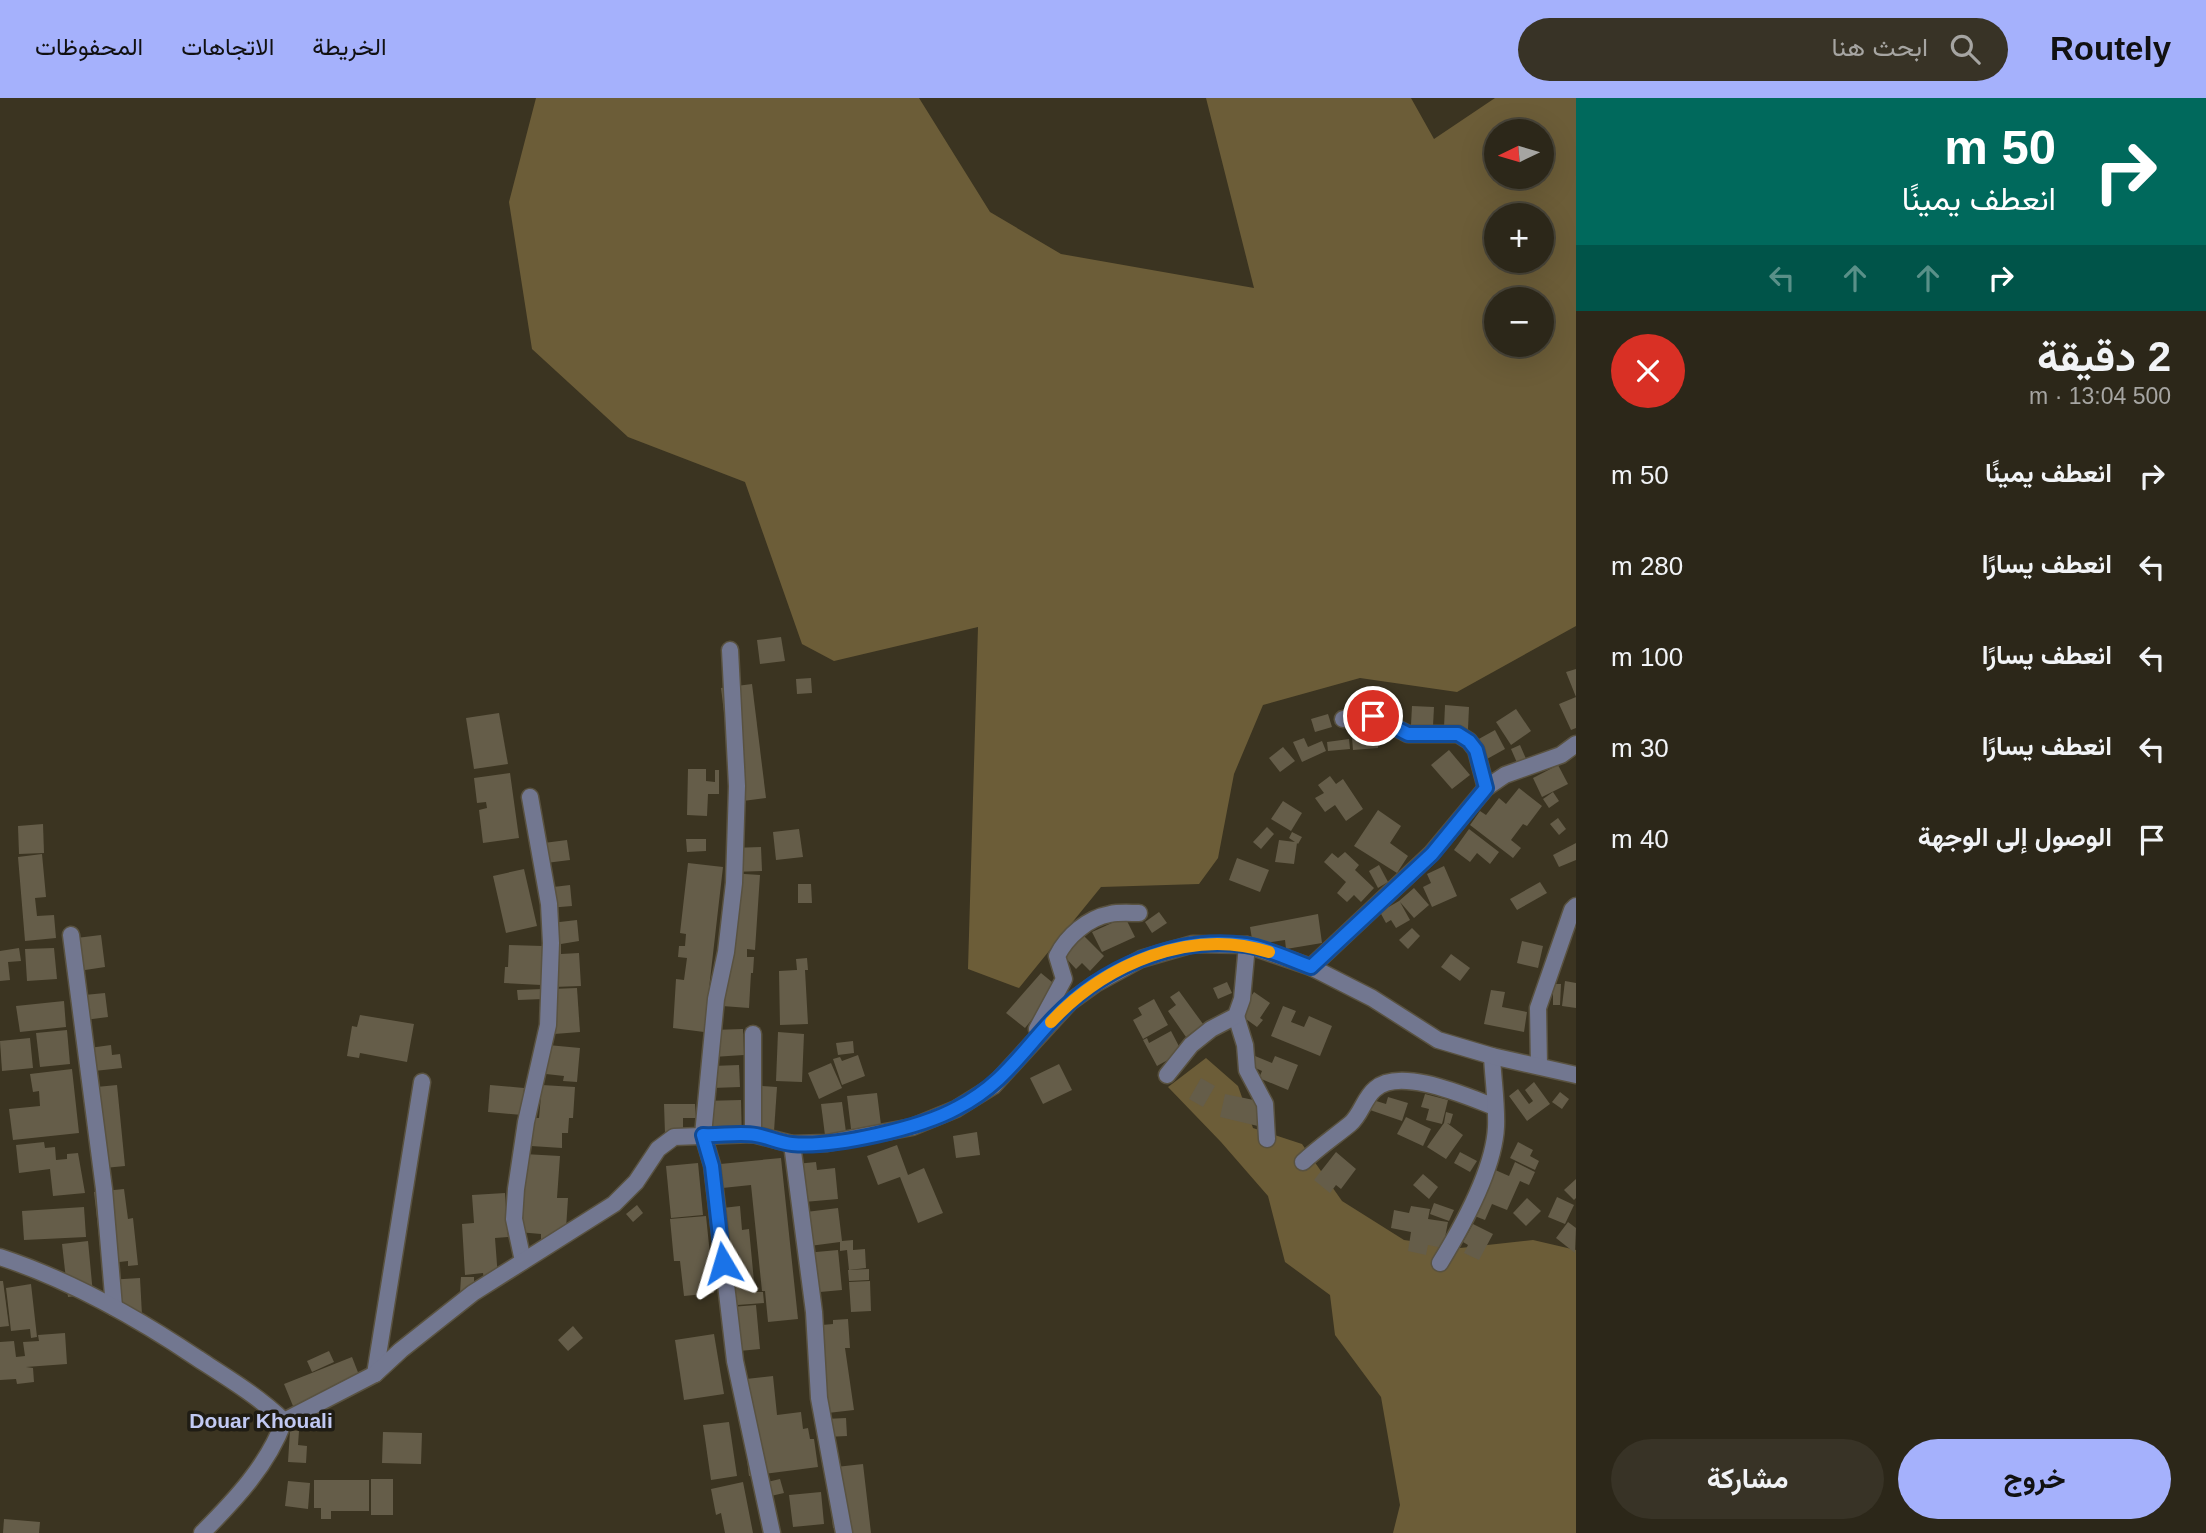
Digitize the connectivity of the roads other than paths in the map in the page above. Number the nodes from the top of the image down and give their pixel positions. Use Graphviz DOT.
graph roads {
  1 [pos="730,650"];
  2 [pos="1343,719"];
  3 [pos="1576,744"];
  4 [pos="1486,788"];
  5 [pos="530,797"];
  6 [pos="1576,906"];
  7 [pos="1139,913"];
  8 [pos="71,935"];
  9 [pos="1247,945"];
  10 [pos="1311,967"];
  11 [pos="1236,1016"];
  12 [pos="753,1034"];
  13 [pos="1039,1035"];
  14 [pos="1492,1056"];
  15 [pos="1539,1066"];
  16 [pos="1167,1075"];
  17 [pos="1576,1075"];
  18 [pos="422,1082"];
  19 [pos="1494,1108"];
  20 [pos="703,1135"];
  21 [pos="753,1135"];
  22 [pos="1267,1139"];
  23 [pos="792,1144"];
  24 [pos="1303,1162"];
  25 [pos="0,1257"];
  26 [pos="523,1261"];
  27 [pos="1440,1263"];
  28 [pos="114,1307"];
  29 [pos="375,1374"];
  30 [pos="284,1421"];
  31 [pos="202,1533"];
  32 [pos="772,1533"];
  33 [pos="844,1533"];
  1 -- 20 [label="street"];
  2 -- 4 [label="street"];
  3 -- 4 [label="street"];
  4 -- 10 [label="street"];
  5 -- 26 [label="street"];
  6 -- 15 [label="street"];
  7 -- 13 [label="street"];
  8 -- 28 [label="street"];
  9 -- 10 [label="street"];
  9 -- 11 [label="street"];
  9 -- 13 [label="street"];
  10 -- 14 [label="street"];
  11 -- 16 [label="street"];
  11 -- 22 [label="street"];
  12 -- 21 [label="street"];
  13 -- 23 [label="street"];
  14 -- 15 [label="street"];
  14 -- 19 [label="street"];
  15 -- 17 [label="street"];
  18 -- 29 [label="street"];
  19 -- 24 [label="street"];
  19 -- 27 [label="street"];
  20 -- 21 [label="street"];
  20 -- 26 [label="street"];
  20 -- 32 [label="street"];
  21 -- 23 [label="street"];
  23 -- 33 [label="street"];
  25 -- 28 [label="street"];
  26 -- 29 [label="street"];
  28 -- 30 [label="street"];
  29 -- 30 [label="street"];
  30 -- 31 [label="street"];
}
